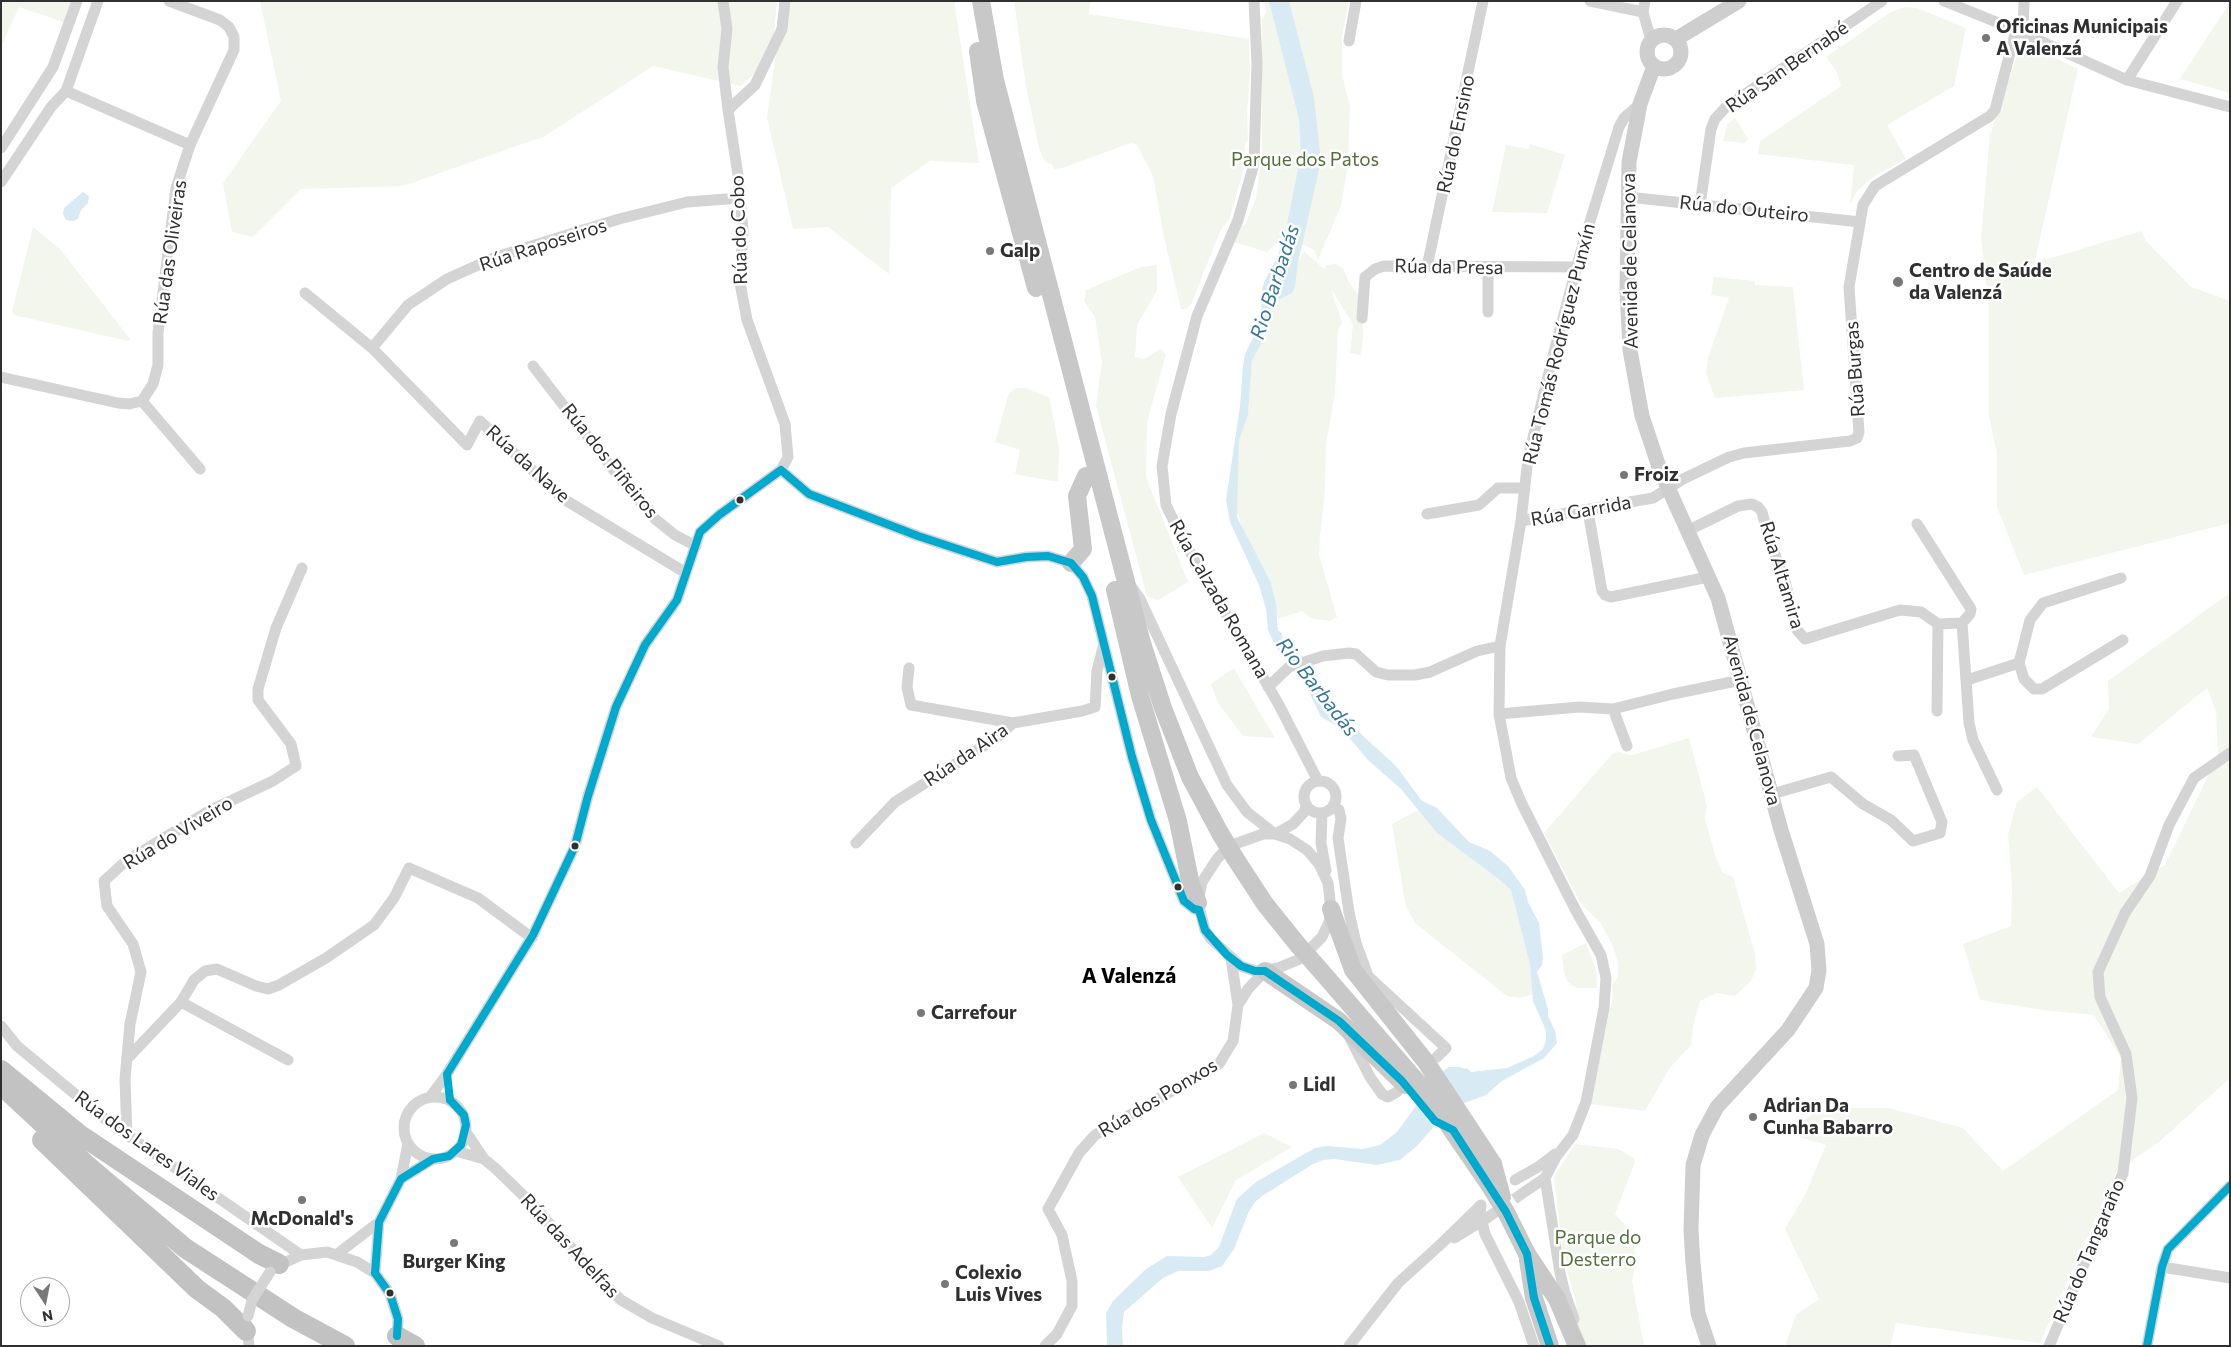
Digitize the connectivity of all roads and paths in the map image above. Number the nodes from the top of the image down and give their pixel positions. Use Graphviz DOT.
graph roads {
  1 [pos="77,1"];
  2 [pos="98,1"];
  3 [pos="169,1"];
  4 [pos="723,1"];
  5 [pos="785,1"];
  6 [pos="1254,1"];
  7 [pos="1356,1"];
  8 [pos="1483,1"];
  9 [pos="1590,1"];
  10 [pos="1739,1"];
  11 [pos="1882,1"];
  12 [pos="1944,1"];
  13 [pos="2024,1"];
  14 [pos="2177,1"];
  15 [pos="982,4"];
  16 [pos="1644,7"];
  17 [pos="2019,32"];
  18 [pos="1676,39"];
  19 [pos="1651,40"];
  20 [pos="1349,41"];
  21 [pos="1654,66"];
  22 [pos="2127,80"];
  23 [pos="66,91"];
  24 [pos="1640,104"];
  25 [pos="2230,107"];
  26 [pos="728,110"];
  27 [pos="190,145"];
  28 [pos="1,148"];
  29 [pos="1,182"];
  30 [pos="1628,197"];
  31 [pos="740,198"];
  32 [pos="1700,205"];
  33 [pos="1860,222"];
  34 [pos="1577,267"];
  35 [pos="1427,268"];
  36 [pos="1488,268"];
  37 [pos="306,293"];
  38 [pos="1488,312"];
  39 [pos="1362,318"];
  40 [pos="372,348"];
  41 [pos="533,366"];
  42 [pos="1,376"];
  43 [pos="142,401"];
  44 [pos="1089,446"];
  45 [pos="200,469"];
  46 [pos="781,470"];
  47 [pos="1086,476"];
  48 [pos="1525,488"];
  49 [pos="1668,489"];
  50 [pos="1588,511"];
  51 [pos="1427,514"];
  52 [pos="1522,521"];
  53 [pos="1917,524"];
  54 [pos="1687,531"];
  55 [pos="696,546"];
  56 [pos="1071,563"];
  57 [pos="302,568"];
  58 [pos="686,573"];
  59 [pos="1123,576"];
  60 [pos="1708,577"];
  61 [pos="2121,578"];
  62 [pos="1962,623"];
  63 [pos="1938,624"];
  64 [pos="2124,640"];
  65 [pos="1500,646"];
  66 [pos="1104,647"];
  67 [pos="2019,663"];
  68 [pos="909,668"];
  69 [pos="1742,680"];
  70 [pos="1966,680"];
  71 [pos="1268,687"];
  72 [pos="1613,709"];
  73 [pos="1937,711"];
  74 [pos="1499,714"];
  75 [pos="1013,723"];
  76 [pos="1627,746"];
  77 [pos="2230,753"];
  78 [pos="1898,756"];
  79 [pos="1318,781"];
  80 [pos="1997,790"];
  81 [pos="1772,794"];
  82 [pos="1306,805"];
  83 [pos="1333,807"];
  84 [pos="1322,813"];
  85 [pos="1275,834"];
  86 [pos="856,843"];
  87 [pos="1328,883"];
  88 [pos="1198,907"];
  89 [pos="1331,909"];
  90 [pos="532,938"];
  91 [pos="1231,958"];
  92 [pos="1265,971"];
  93 [pos="1364,978"];
  94 [pos="181,1002"];
  95 [pos="1238,1006"];
  96 [pos="1,1026"];
  97 [pos="1344,1028"];
  98 [pos="1437,1057"];
  99 [pos="127,1059"];
  100 [pos="288,1060"];
  101 [pos="1,1070"];
  102 [pos="447,1074"];
  103 [pos="1,1085"];
  104 [pos="1397,1092"];
  105 [pos="1,1097"];
  106 [pos="430,1097"];
  107 [pos="450,1100"];
  108 [pos="1454,1130"];
  109 [pos="466,1132"];
  110 [pos="127,1135"];
  111 [pos="1573,1135"];
  112 [pos="408,1143"];
  113 [pos="456,1151"];
  114 [pos="433,1159"];
  115 [pos="484,1160"];
  116 [pos="1545,1178"];
  117 [pos="401,1179"];
  118 [pos="1515,1180"];
  119 [pos="2230,1186"];
  120 [pos="1523,1193"];
  121 [pos="1506,1212"];
  122 [pos="379,1222"];
  123 [pos="1480,1222"];
  124 [pos="1441,1244"];
  125 [pos="1527,1254"];
  126 [pos="301,1255"];
  127 [pos="336,1255"];
  128 [pos="274,1268"];
  129 [pos="2162,1268"];
  130 [pos="375,1273"];
  131 [pos="2230,1278"];
  132 [pos="248,1331"];
  133 [pos="397,1341"];
  134 [pos="1571,1342"];
  135 [pos="345,1346"];
  136 [pos="415,1346"];
  137 [pos="719,1346"];
  138 [pos="1045,1346"];
  139 [pos="1349,1346"];
  140 [pos="1534,1346"];
  141 [pos="1550,1346"];
  142 [pos="1709,1346"];
  143 [pos="2049,1346"];
  144 [pos="2147,1346"];
  1 -- 28 [label="street"];
  2 -- 23 [label="street"];
  3 -- 27 [label="street, Rúa das Oliveiras"];
  4 -- 26 [label="street, Rúa do Cobo"];
  5 -- 26 [label="street"];
  6 -- 71 [label="street, Rúa Calzada Romana"];
  7 -- 20 [label="street"];
  8 -- 35 [label="street, Rúa do Ensino"];
  9 -- 16 [label="street"];
  10 -- 18 [label="street"];
  11 -- 32 [label="street, Rúa San Bernabé"];
  12 -- 17 [label="street"];
  13 -- 17 [label="street"];
  14 -- 22 [label="street"];
  15 -- 44 [label="main road"];
  16 -- 19 [label="street"];
  17 -- 22 [label="street"];
  17 -- 33 [label="street"];
  18 -- 19 [label="street"];
  18 -- 21 [label="street"];
  19 -- 21 [label="street"];
  21 -- 24 [label="street, Avenida de Celanova"];
  22 -- 25 [label="street"];
  23 -- 27 [label="street"];
  23 -- 29 [label="street"];
  24 -- 30 [label="street, Avenida de Celanova"];
  24 -- 34 [label="street, Rúa Tomás Rodríguez Punxín"];
  26 -- 31 [label="street, Rúa do Cobo"];
  27 -- 43 [label="street, Rúa das Oliveiras"];
  30 -- 32 [label="street, Rúa do Outeiro"];
  30 -- 49 [label="street, Avenida de Celanova"];
  31 -- 40 [label="street, Rúa Raposeiros"];
  31 -- 46 [label="street, Rúa do Cobo"];
  32 -- 33 [label="street, Rúa do Outeiro"];
  33 -- 49 [label="street, Rúa Burgas"];
  34 -- 36 [label="street, Rúa da Presa"];
  34 -- 48 [label="street, Rúa Tomás Rodríguez Punxín"];
  35 -- 36 [label="street, Rúa da Presa"];
  35 -- 39 [label="street, Rúa da Presa"];
  36 -- 38 [label="street"];
  37 -- 40 [label="street, Rúa da Nave"];
  40 -- 58 [label="street, Rúa da Nave"];
  41 -- 55 [label="street, Rúa dos Piñeiros"];
  42 -- 43 [label="street"];
  43 -- 45 [label="street"];
  44 -- 47 [label="main road"];
  44 -- 59 [label="main road"];
  46 -- 55 [label="street"];
  46 -- 56 [label="street"];
  47 -- 56 [label="main road"];
  47 -- 88 [label="main road"];
  48 -- 51 [label="street"];
  48 -- 52 [label="street, Rúa Tomás Rodríguez Punxín"];
  49 -- 50 [label="street, Rúa Garrida"];
  49 -- 54 [label="street, Avenida de Celanova"];
  50 -- 52 [label="street, Rúa Garrida"];
  50 -- 60 [label="street"];
  52 -- 65 [label="street, Rúa Tomás Rodríguez Punxín"];
  53 -- 62 [label="street"];
  54 -- 60 [label="street, Avenida de Celanova"];
  54 -- 63 [label="street, Rúa Altamira"];
  55 -- 58 [label="street"];
  56 -- 66 [label="street"];
  57 -- 99 [label="street, Rúa do Viveiro"];
  58 -- 90 [label="street"];
  59 -- 85 [label="street"];
  59 -- 108 [label="main road, bridge"];
  60 -- 69 [label="street, Avenida de Celanova"];
  61 -- 67 [label="street"];
  62 -- 63 [label="street"];
  62 -- 70 [label="street"];
  63 -- 73 [label="street"];
  64 -- 67 [label="street"];
  65 -- 71 [label="street"];
  65 -- 74 [label="street, Rúa Tomás Rodríguez Punxín"];
  66 -- 75 [label="street, Rúa da Aira"];
  66 -- 88 [label="street"];
  67 -- 70 [label="street"];
  68 -- 75 [label="street"];
  69 -- 72 [label="street"];
  69 -- 81 [label="street, Avenida de Celanova"];
  70 -- 80 [label="street"];
  71 -- 79 [label="street, Rúa Calzada Romana"];
  72 -- 74 [label="street"];
  72 -- 76 [label="street"];
  74 -- 111 [label="street, Rúa Tomás Rodríguez Punxín"];
  75 -- 86 [label="street, Rúa da Aira"];
  77 -- 143 [label="street, Rúa do Tangaraño"];
  78 -- 81 [label="street"];
  79 -- 82 [label="street"];
  79 -- 83 [label="street"];
  81 -- 142 [label="street, Avenida de Celanova"];
  82 -- 84 [label="street"];
  82 -- 85 [label="street"];
  83 -- 84 [label="street"];
  83 -- 93 [label="street"];
  84 -- 87 [label="street"];
  85 -- 87 [label="street"];
  85 -- 88 [label="street"];
  87 -- 89 [label="street"];
  88 -- 91 [label="street"];
  89 -- 92 [label="street"];
  89 -- 93 [label="main road"];
  90 -- 94 [label="street"];
  90 -- 102 [label="street"];
  91 -- 92 [label="street"];
  91 -- 95 [label="street, Rúa dos Ponxos"];
  92 -- 95 [label="street, Rúa dos Ponxos"];
  92 -- 97 [label="main road"];
  93 -- 98 [label="street"];
  93 -- 121 [label="main road, bridge"];
  94 -- 99 [label="street"];
  94 -- 100 [label="street"];
  95 -- 138 [label="street, Rúa dos Ponxos"];
  96 -- 110 [label="street, Rúa dos Lares Viales"];
  97 -- 104 [label="street"];
  97 -- 108 [label="main road"];
  99 -- 110 [label="street, Rúa do Viveiro"];
  101 -- 128 [label="highway"];
  102 -- 106 [label="street"];
  102 -- 107 [label="street"];
  103 -- 135 [label="highway"];
  105 -- 132 [label="highway"];
  106 -- 107 [label="street"];
  106 -- 112 [label="street"];
  107 -- 109 [label="street"];
  108 -- 121 [label="main road, bridge"];
  109 -- 113 [label="street"];
  109 -- 115 [label="street, Rúa das Adelfas"];
  110 -- 126 [label="street, Rúa dos Lares Viales"];
  111 -- 116 [label="street"];
  111 -- 118 [label="street"];
  112 -- 114 [label="street"];
  112 -- 117 [label="street"];
  113 -- 114 [label="street"];
  113 -- 115 [label="street, Rúa das Adelfas"];
  114 -- 117 [label="street"];
  115 -- 137 [label="street, Rúa das Adelfas"];
  116 -- 120 [label="street"];
  116 -- 134 [label="street"];
  117 -- 122 [label="street"];
  119 -- 129 [label="street"];
  121 -- 125 [label="main road, bridge"];
  122 -- 127 [label="street"];
  122 -- 130 [label="street"];
  123 -- 124 [label="street"];
  123 -- 124 [label="street"];
  123 -- 140 [label="street"];
  124 -- 139 [label="street"];
  125 -- 134 [label="main road"];
  125 -- 141 [label="main road"];
  126 -- 127 [label="street"];
  126 -- 128 [label="street"];
  127 -- 130 [label="street"];
  128 -- 132 [label="street, bridge"];
  129 -- 131 [label="street"];
  129 -- 144 [label="street"];
  130 -- 133 [label="street"];
  133 -- 136 [label="highway"];
}
